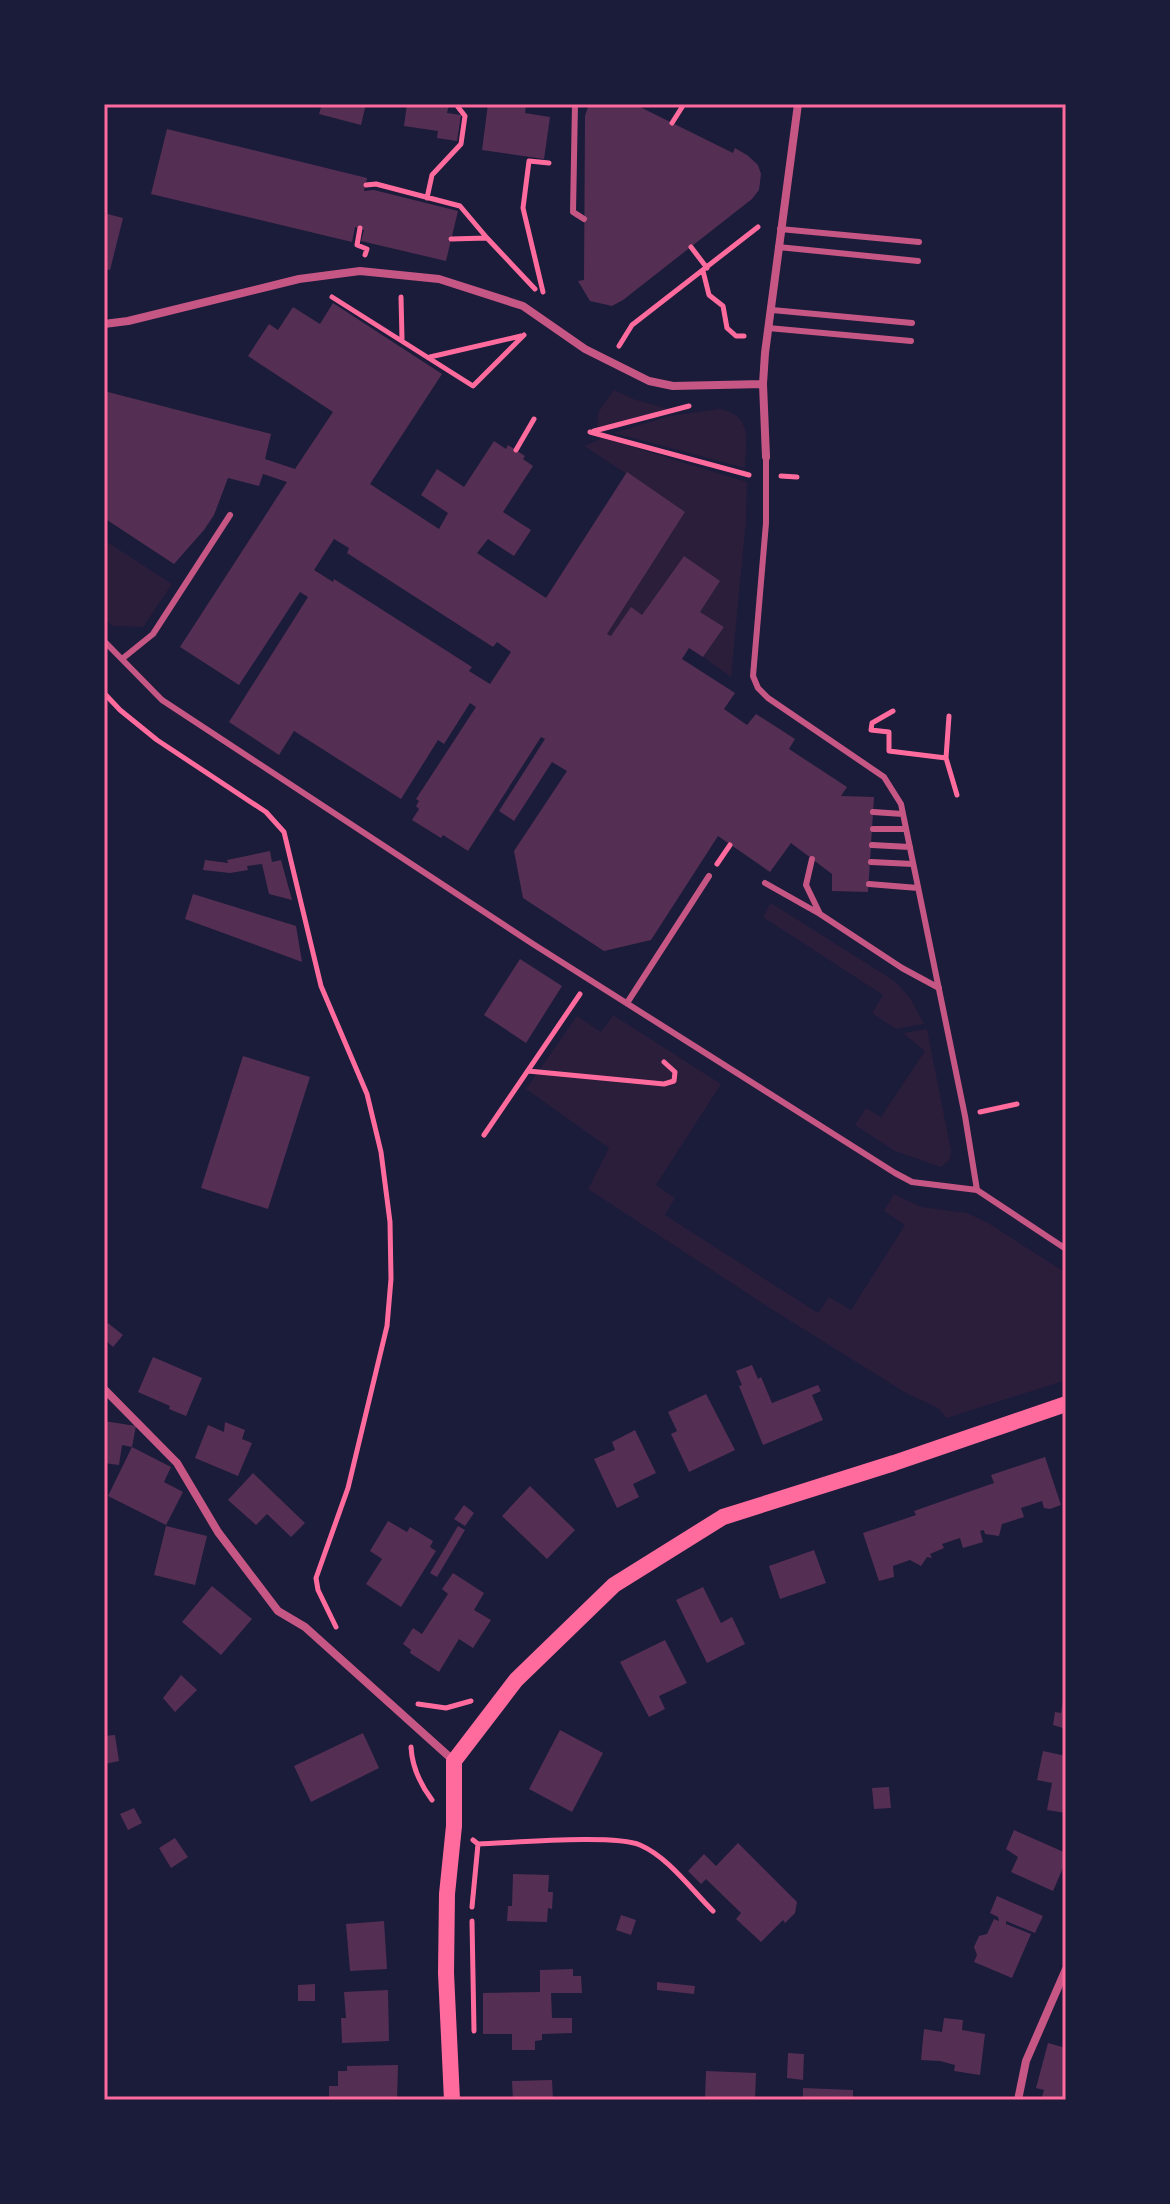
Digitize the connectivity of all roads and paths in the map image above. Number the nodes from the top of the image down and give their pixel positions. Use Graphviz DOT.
graph roads {
  1 [pos="575,104"];
  2 [pos="684,104"];
  3 [pos="798,104"];
  4 [pos="458,107"];
  5 [pos="672,123"];
  6 [pos="549,163"];
  7 [pos="366,185"];
  8 [pos="427,198"];
  9 [pos="584,219"];
  10 [pos="758,227"];
  11 [pos="360,228"];
  12 [pos="780,229"];
  13 [pos="487,238"];
  14 [pos="451,239"];
  15 [pos="919,242"];
  16 [pos="691,247"];
  17 [pos="778,247"];
  18 [pos="367,249"];
  19 [pos="918,261"];
  20 [pos="705,269"];
  21 [pos="332,297"];
  22 [pos="401,297"];
  23 [pos="772,310"];
  24 [pos="912,323"];
  25 [pos="104,324"];
  26 [pos="768,328"];
  27 [pos="744,336"];
  28 [pos="402,340"];
  29 [pos="911,341"];
  30 [pos="619,346"];
  31 [pos="429,358"];
  32 [pos="763,384"];
  33 [pos="702,404"];
  34 [pos="534,419"];
  35 [pos="516,450"];
  36 [pos="766,457"];
  37 [pos="749,475"];
  38 [pos="780,476"];
  39 [pos="797,477"];
  40 [pos="230,515"];
  41 [pos="104,641"];
  42 [pos="122,659"];
  43 [pos="104,693"];
  44 [pos="893,711"];
  45 [pos="949,716"];
  46 [pos="946,758"];
  47 [pos="957,795"];
  48 [pos="873,812"];
  49 [pos="903,814"];
  50 [pos="873,829"];
  51 [pos="906,829"];
  52 [pos="872,845"];
  53 [pos="910,847"];
  54 [pos="812,859"];
  55 [pos="871,862"];
  56 [pos="913,864"];
  57 [pos="709,876"];
  58 [pos="765,883"];
  59 [pos="869,884"];
  60 [pos="918,888"];
  61 [pos="820,914"];
  62 [pos="939,988"];
  63 [pos="579,995"];
  64 [pos="627,1003"];
  65 [pos="664,1062"];
  66 [pos="528,1071"];
  67 [pos="1017,1104"];
  68 [pos="980,1112"];
  69 [pos="484,1135"];
  70 [pos="977,1190"];
  71 [pos="1066,1249"];
  72 [pos="104,1389"];
  73 [pos="1066,1404"];
  74 [pos="340,1633"];
  75 [pos="483,1696"];
  76 [pos="409,1721"];
  77 [pos="454,1761"];
  78 [pos="454,1826"];
  79 [pos="478,1844"];
  80 [pos="713,1911"];
  81 [pos="1066,1969"];
  82 [pos="475,2045"];
  83 [pos="452,2100"];
  84 [pos="1018,2100"];
  1 -- 9 [label="lane"];
  2 -- 5 [label="path"];
  3 -- 12 [label="street"];
  4 -- 8 [label="path"];
  6 -- 13 [label="path"];
  7 -- 8 [label="path"];
  8 -- 13 [label="path"];
  10 -- 20 [label="path"];
  11 -- 18 [label="path"];
  12 -- 15 [label="lane"];
  12 -- 17 [label="street"];
  13 -- 14 [label="path"];
  16 -- 20 [label="path"];
  17 -- 19 [label="lane"];
  17 -- 23 [label="street"];
  20 -- 27 [label="path"];
  20 -- 30 [label="path"];
  21 -- 28 [label="path"];
  22 -- 28 [label="path"];
  23 -- 24 [label="lane"];
  23 -- 26 [label="street"];
  25 -- 32 [label="street"];
  26 -- 29 [label="lane"];
  26 -- 32 [label="street"];
  28 -- 31 [label="path"];
  31 -- 31 [label="path"];
  32 -- 36 [label="street"];
  33 -- 37 [label="path"];
  34 -- 35 [label="path"];
  36 -- 49 [label="lane"];
  38 -- 39 [label="path"];
  40 -- 42 [label="lane"];
  41 -- 42 [label="lane"];
  42 -- 64 [label="lane"];
  43 -- 74 [label="path"];
  44 -- 46 [label="path"];
  45 -- 46 [label="path"];
  46 -- 47 [label="path"];
  48 -- 49 [label="lane"];
  49 -- 51 [label="lane"];
  50 -- 51 [label="lane"];
  51 -- 53 [label="lane"];
  52 -- 53 [label="lane"];
  53 -- 56 [label="lane"];
  54 -- 61 [label="lane"];
  55 -- 56 [label="lane"];
  56 -- 60 [label="lane"];
  57 -- 64 [label="lane"];
  58 -- 61 [label="lane"];
  59 -- 60 [label="lane"];
  60 -- 62 [label="lane"];
  61 -- 62 [label="lane"];
  62 -- 70 [label="lane"];
  63 -- 66 [label="path"];
  64 -- 70 [label="lane"];
  65 -- 66 [label="path"];
  66 -- 69 [label="path"];
  67 -- 68 [label="path"];
  70 -- 71 [label="lane"];
  72 -- 76 [label="street"];
  73 -- 77 [label="main road"];
  75 -- 76 [label="path"];
  76 -- 77 [label="street"];
  76 -- 78 [label="path"];
  77 -- 78 [label="main road"];
  78 -- 79 [label="path"];
  78 -- 83 [label="main road"];
  79 -- 80 [label="path"];
  79 -- 82 [label="path"];
  81 -- 84 [label="street"];
}
